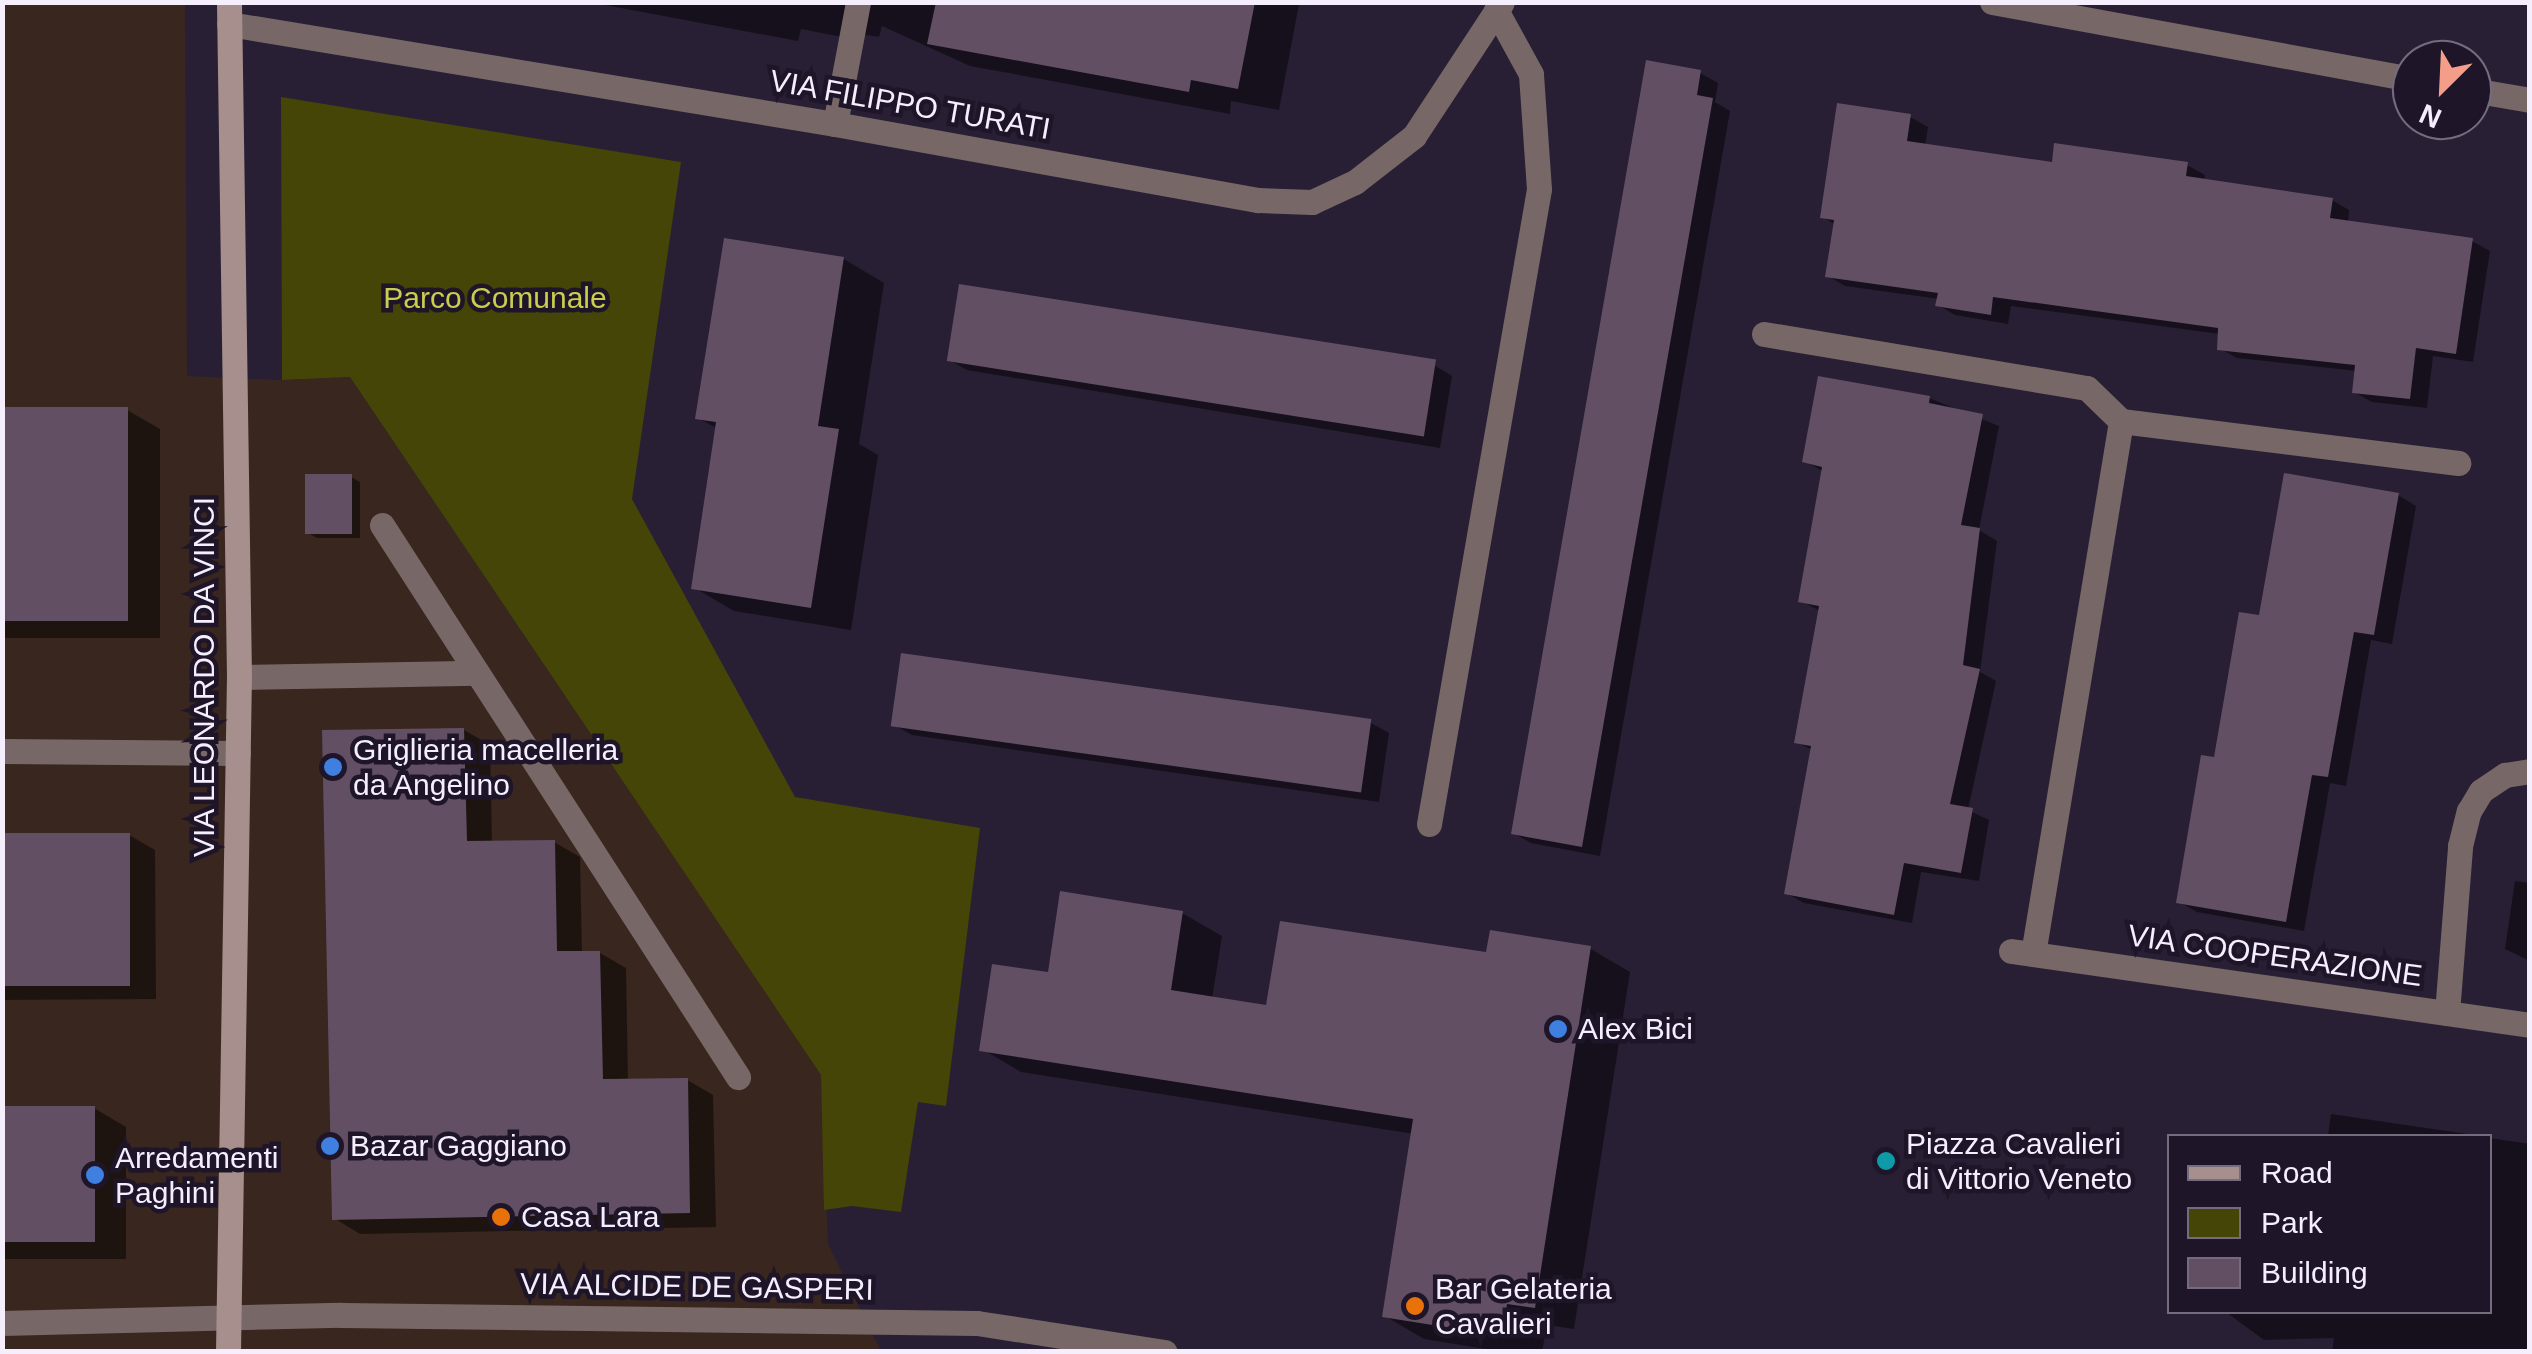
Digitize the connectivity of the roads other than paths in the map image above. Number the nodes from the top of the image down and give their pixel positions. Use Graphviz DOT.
graph roads {
  1 [pos="858,2"];
  2 [pos="1992,2"];
  3 [pos="1499,6"];
  4 [pos="229,13"];
  5 [pos="2392,75"];
  6 [pos="2492,93"];
  7 [pos="2530,100"];
  8 [pos="835,124"];
  9 [pos="1764,334"];
  10 [pos="2121,421"];
  11 [pos="2458,463"];
  12 [pos="382,525"];
  13 [pos="477,672"];
  14 [pos="239,677"];
  15 [pos="2,752"];
  16 [pos="238,753"];
  17 [pos="2530,771"];
  18 [pos="1429,824"];
  19 [pos="2447,1014"];
  20 [pos="2530,1025"];
  21 [pos="738,1077"];
  22 [pos="226,1318"];
  23 [pos="2,1323"];
  24 [pos="228,1352"];
  25 [pos="1165,1352"];
  1 -- 8 [label="street"];
  2 -- 5 [label="street"];
  3 -- 8 [label="street, VIA FILIPPO TURATI"];
  3 -- 18 [label="street, VIA FILIPPO TURATI"];
  4 -- 8 [label="street, VIA FILIPPO TURATI"];
  4 -- 14 [label="main road, VIA LEONARDO DA VINCI"];
  6 -- 7 [label="street"];
  9 -- 10 [label="street"];
  10 -- 11 [label="street"];
  10 -- 19 [label="street, VIA COOPERAZIONE"];
  12 -- 13 [label="street"];
  13 -- 14 [label="street"];
  13 -- 21 [label="street"];
  14 -- 16 [label="main road, VIA LEONARDO DA VINCI"];
  15 -- 16 [label="street"];
  16 -- 22 [label="main road, VIA LEONARDO DA VINCI"];
  17 -- 19 [label="street"];
  19 -- 20 [label="street, VIA COOPERAZIONE"];
  22 -- 23 [label="street, VIA ALCIDE DE GASPERI"];
  22 -- 24 [label="main road, VIA LEONARDO DA VINCI"];
  22 -- 25 [label="street, VIA ALCIDE DE GASPERI"];
}
